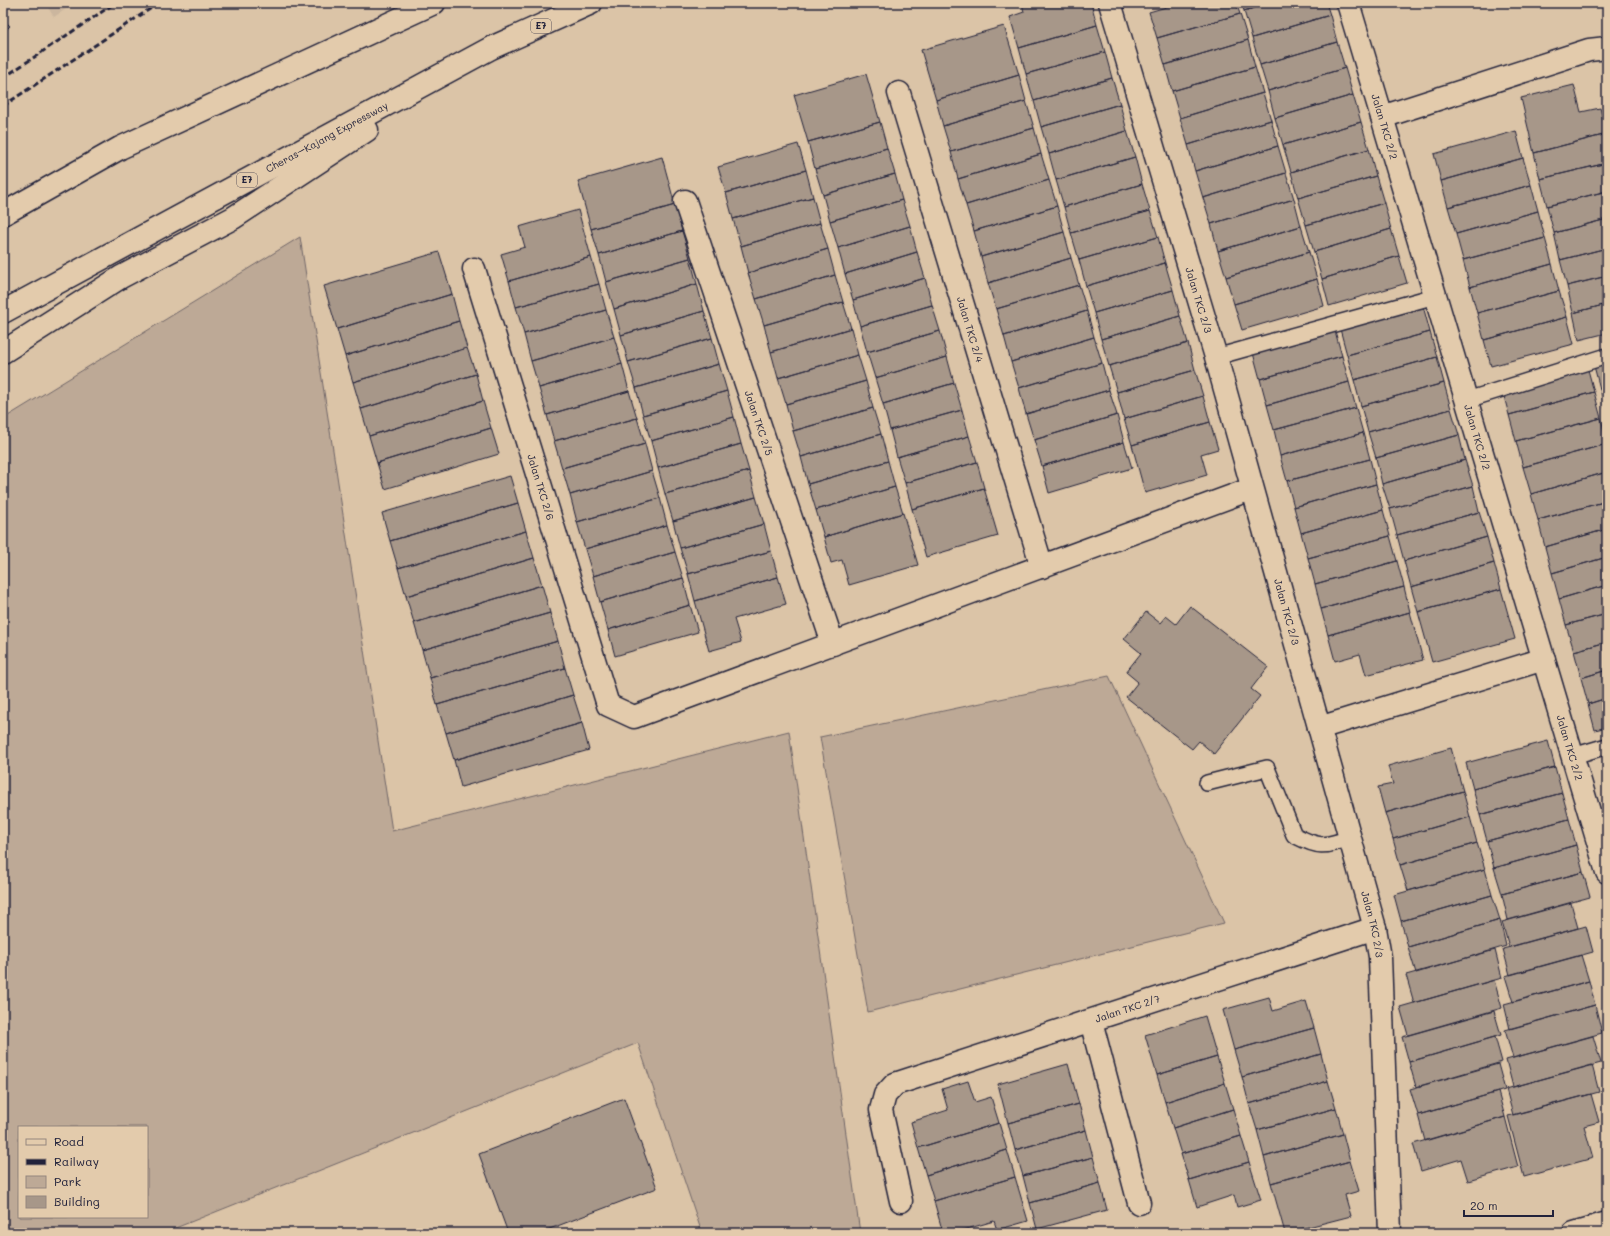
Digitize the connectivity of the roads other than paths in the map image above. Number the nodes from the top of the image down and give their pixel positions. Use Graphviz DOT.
graph roads {
  1 [pos="434,3"];
  2 [pos="591,3"];
  3 [pos="1110,3"];
  4 [pos="1348,3"];
  5 [pos="491,48"];
  6 [pos="1607,48"];
  7 [pos="899,93"];
  8 [pos="1382,117"];
  9 [pos="685,201"];
  10 [pos="3,214"];
  11 [pos="474,269"];
  12 [pos="1435,296"];
  13 [pos="3,312"];
  14 [pos="3,352"];
  15 [pos="1607,356"];
  16 [pos="1216,357"];
  17 [pos="1467,400"];
  18 [pos="1251,489"];
  19 [pos="1042,567"];
  20 [pos="833,644"];
  21 [pos="1544,659"];
  22 [pos="1319,728"];
  23 [pos="1607,746"];
  24 [pos="1573,756"];
  25 [pos="1207,783"];
  26 [pos="1350,838"];
  27 [pos="1607,872"];
  28 [pos="1375,928"];
  29 [pos="1091,1020"];
  30 [pos="901,1201"];
  31 [pos="1139,1203"];
  32 [pos="1607,1223"];
  33 [pos="1390,1233"];
  34 [pos="1574,1233"];
  1 -- 10 [label="main road"];
  2 -- 5 [label="main road, Cheras–Kajang Expressway / E7"];
  3 -- 16 [label="main road, Jalan TKC 2/3"];
  4 -- 8 [label="main road, Jalan TKC 2/2"];
  5 -- 13 [label="main road, Cheras–Kajang Expressway / E7"];
  5 -- 14 [label="main road"];
  6 -- 8 [label="main road"];
  7 -- 19 [label="main road, Jalan TKC 2/4"];
  8 -- 12 [label="main road, Jalan TKC 2/2"];
  9 -- 20 [label="main road, Jalan TKC 2/5"];
  11 -- 20 [label="main road, Jalan TKC 2/6"];
  12 -- 16 [label="lane"];
  12 -- 17 [label="main road, Jalan TKC 2/2"];
  15 -- 17 [label="lane"];
  16 -- 18 [label="main road, Jalan TKC 2/3"];
  17 -- 21 [label="main road, Jalan TKC 2/2"];
  18 -- 19 [label="main road"];
  18 -- 22 [label="main road, Jalan TKC 2/3"];
  19 -- 20 [label="main road"];
  21 -- 22 [label="main road"];
  21 -- 24 [label="main road, Jalan TKC 2/2"];
  22 -- 26 [label="main road, Jalan TKC 2/3"];
  23 -- 24 [label="lane"];
  24 -- 27 [label="main road, Jalan TKC 2/2"];
  25 -- 26 [label="lane"];
  26 -- 28 [label="main road, Jalan TKC 2/3"];
  28 -- 29 [label="main road, Jalan TKC 2/7"];
  28 -- 33 [label="main road, Jalan TKC 2/3"];
  29 -- 30 [label="main road, Jalan TKC 2/7"];
  29 -- 31 [label="main road"];
  32 -- 34 [label="main road"];
}
